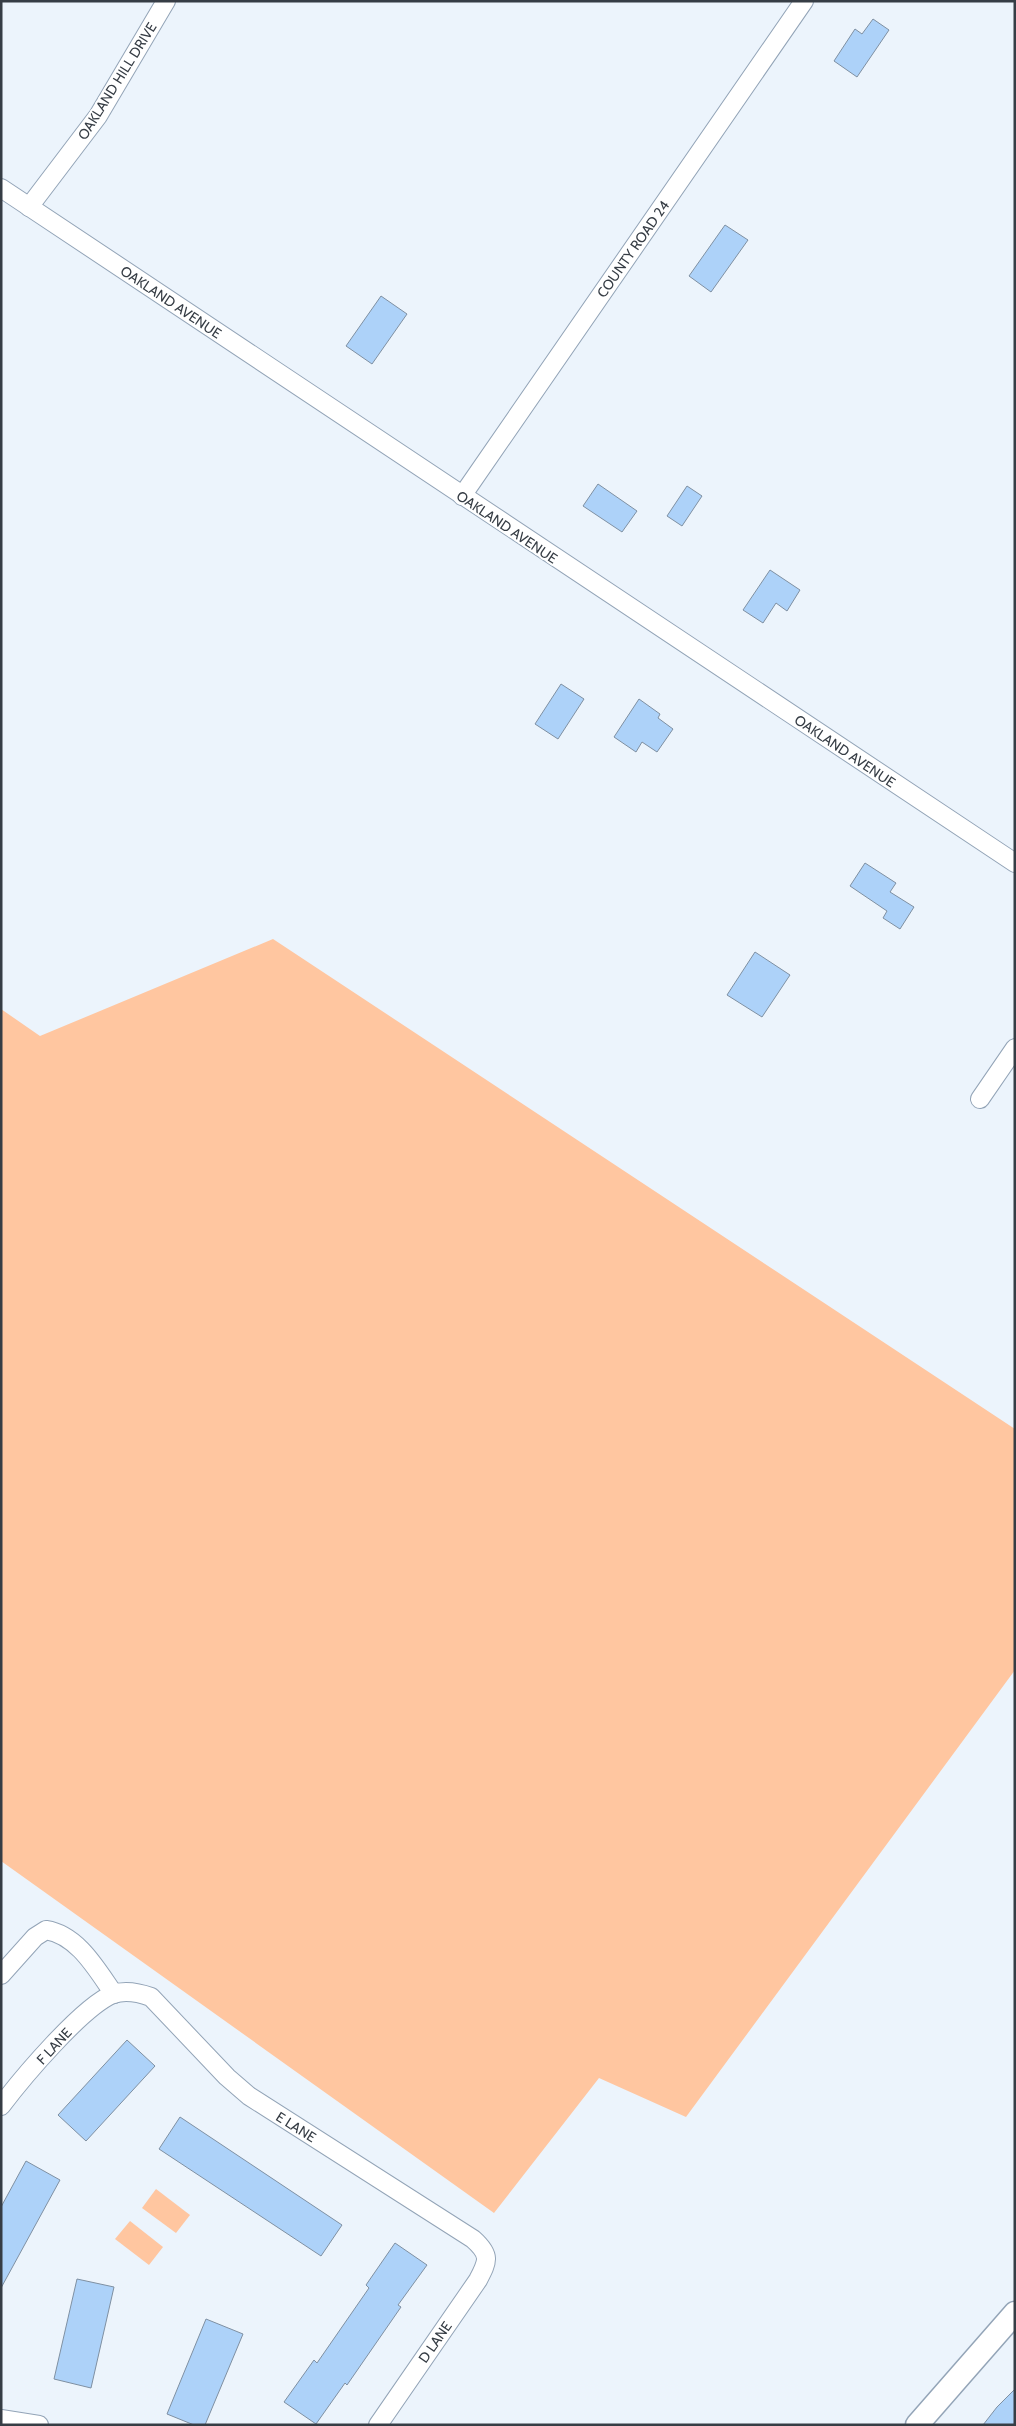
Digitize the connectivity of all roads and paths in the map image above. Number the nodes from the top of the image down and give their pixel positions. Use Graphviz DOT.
graph roads {
  1 [pos="166,1"];
  2 [pos="804,1"];
  3 [pos="2,192"];
  4 [pos="29,207"];
  5 [pos="462,496"];
  6 [pos="1015,864"];
  7 [pos="1015,1048"];
  8 [pos="980,1099"];
  9 [pos="1,1975"];
  10 [pos="114,1994"];
  11 [pos="1,2106"];
  12 [pos="487,2258"];
  13 [pos="1015,2313"];
  14 [pos="1,2419"];
  15 [pos="39,2425"];
  16 [pos="378,2425"];
  17 [pos="917,2425"];
  1 -- 4 [label="street, OAKLAND HILL DRIVE"];
  2 -- 5 [label="street, COUNTY ROAD 24"];
  3 -- 4 [label="street, OAKLAND AVENUE"];
  4 -- 5 [label="street, OAKLAND AVENUE"];
  5 -- 6 [label="street, OAKLAND AVENUE"];
  7 -- 8 [label="street"];
  9 -- 10 [label="street"];
  10 -- 11 [label="street, F LANE"];
  10 -- 12 [label="street, E LANE"];
  12 -- 16 [label="street, D LANE"];
  13 -- 17 [label="main road"];
  14 -- 15 [label="street"];
}
